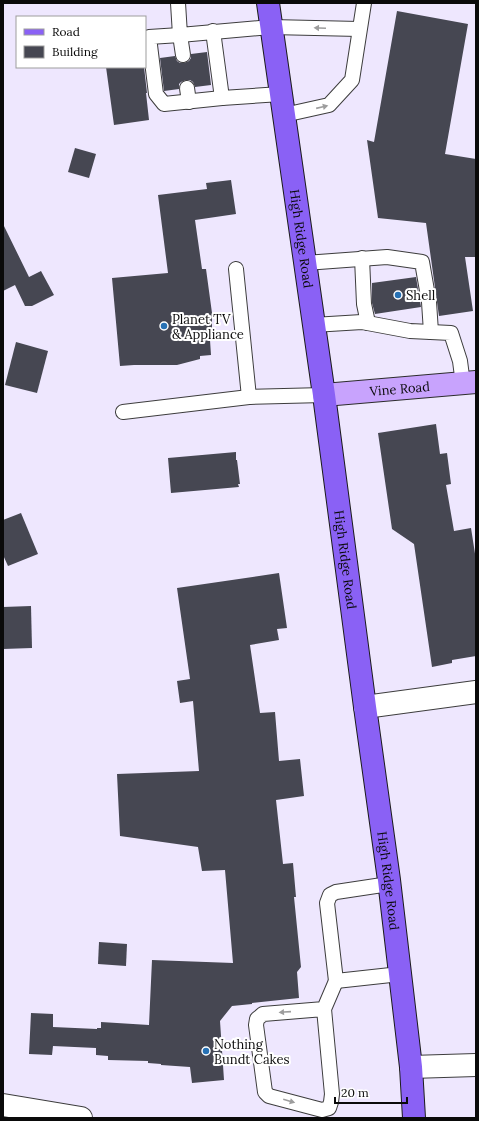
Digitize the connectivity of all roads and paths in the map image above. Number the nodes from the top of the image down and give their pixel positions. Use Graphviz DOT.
graph roads {
  1 [pos="178,3"];
  2 [pos="268,3"];
  3 [pos="364,3"];
  4 [pos="271,26"];
  5 [pos="359,29"];
  6 [pos="213,31"];
  7 [pos="180,34"];
  8 [pos="183,55"];
  9 [pos="187,88"];
  10 [pos="281,94"];
  11 [pos="222,98"];
  12 [pos="189,102"];
  13 [pos="284,115"];
  14 [pos="362,258"];
  15 [pos="305,263"];
  16 [pos="236,269"];
  17 [pos="368,323"];
  18 [pos="314,325"];
  19 [pos="431,332"];
  20 [pos="469,383"];
  21 [pos="324,395"];
  22 [pos="249,397"];
  23 [pos="123,412"];
  24 [pos="476,692"];
  25 [pos="365,707"];
  26 [pos="389,884"];
  27 [pos="400,974"];
  28 [pos="336,981"];
  29 [pos="324,1009"];
  30 [pos="476,1065"];
  31 [pos="411,1067"];
  32 [pos="3,1105"];
  33 [pos="328,1114"];
  34 [pos="81,1118"];
  35 [pos="414,1118"];
  1 -- 7 [label="lane"];
  2 -- 4 [label="main road, High Ridge Road"];
  3 -- 5 [label="lane"];
  5 -- 4 [label="lane, one-way"];
  4 -- 6 [label="lane"];
  4 -- 10 [label="main road, High Ridge Road"];
  13 -- 5 [label="lane, one-way"];
  6 -- 7 [label="lane"];
  6 -- 11 [label="lane"];
  7 -- 8 [label="lane"];
  7 -- 12 [label="lane"];
  9 -- 12 [label="lane"];
  10 -- 11 [label="lane"];
  10 -- 13 [label="main road, High Ridge Road"];
  11 -- 12 [label="lane"];
  13 -- 15 [label="main road, High Ridge Road"];
  14 -- 15 [label="lane"];
  14 -- 17 [label="lane"];
  14 -- 19 [label="lane"];
  15 -- 18 [label="main road, High Ridge Road"];
  16 -- 22 [label="lane"];
  17 -- 18 [label="lane"];
  17 -- 19 [label="lane"];
  18 -- 21 [label="main road, High Ridge Road"];
  19 -- 20 [label="lane"];
  20 -- 21 [label="street, Vine Road"];
  21 -- 22 [label="lane"];
  21 -- 25 [label="main road, High Ridge Road"];
  22 -- 23 [label="lane"];
  24 -- 25 [label="street"];
  25 -- 26 [label="main road, High Ridge Road"];
  26 -- 27 [label="main road, High Ridge Road"];
  26 -- 28 [label="lane"];
  27 -- 28 [label="lane"];
  27 -- 31 [label="main road, High Ridge Road"];
  28 -- 29 [label="lane"];
  29 -- 33 [label="lane"];
  29 -- 33 [label="lane, one-way"];
  30 -- 31 [label="street"];
  31 -- 35 [label="main road, High Ridge Road"];
  32 -- 34 [label="street"];
}
